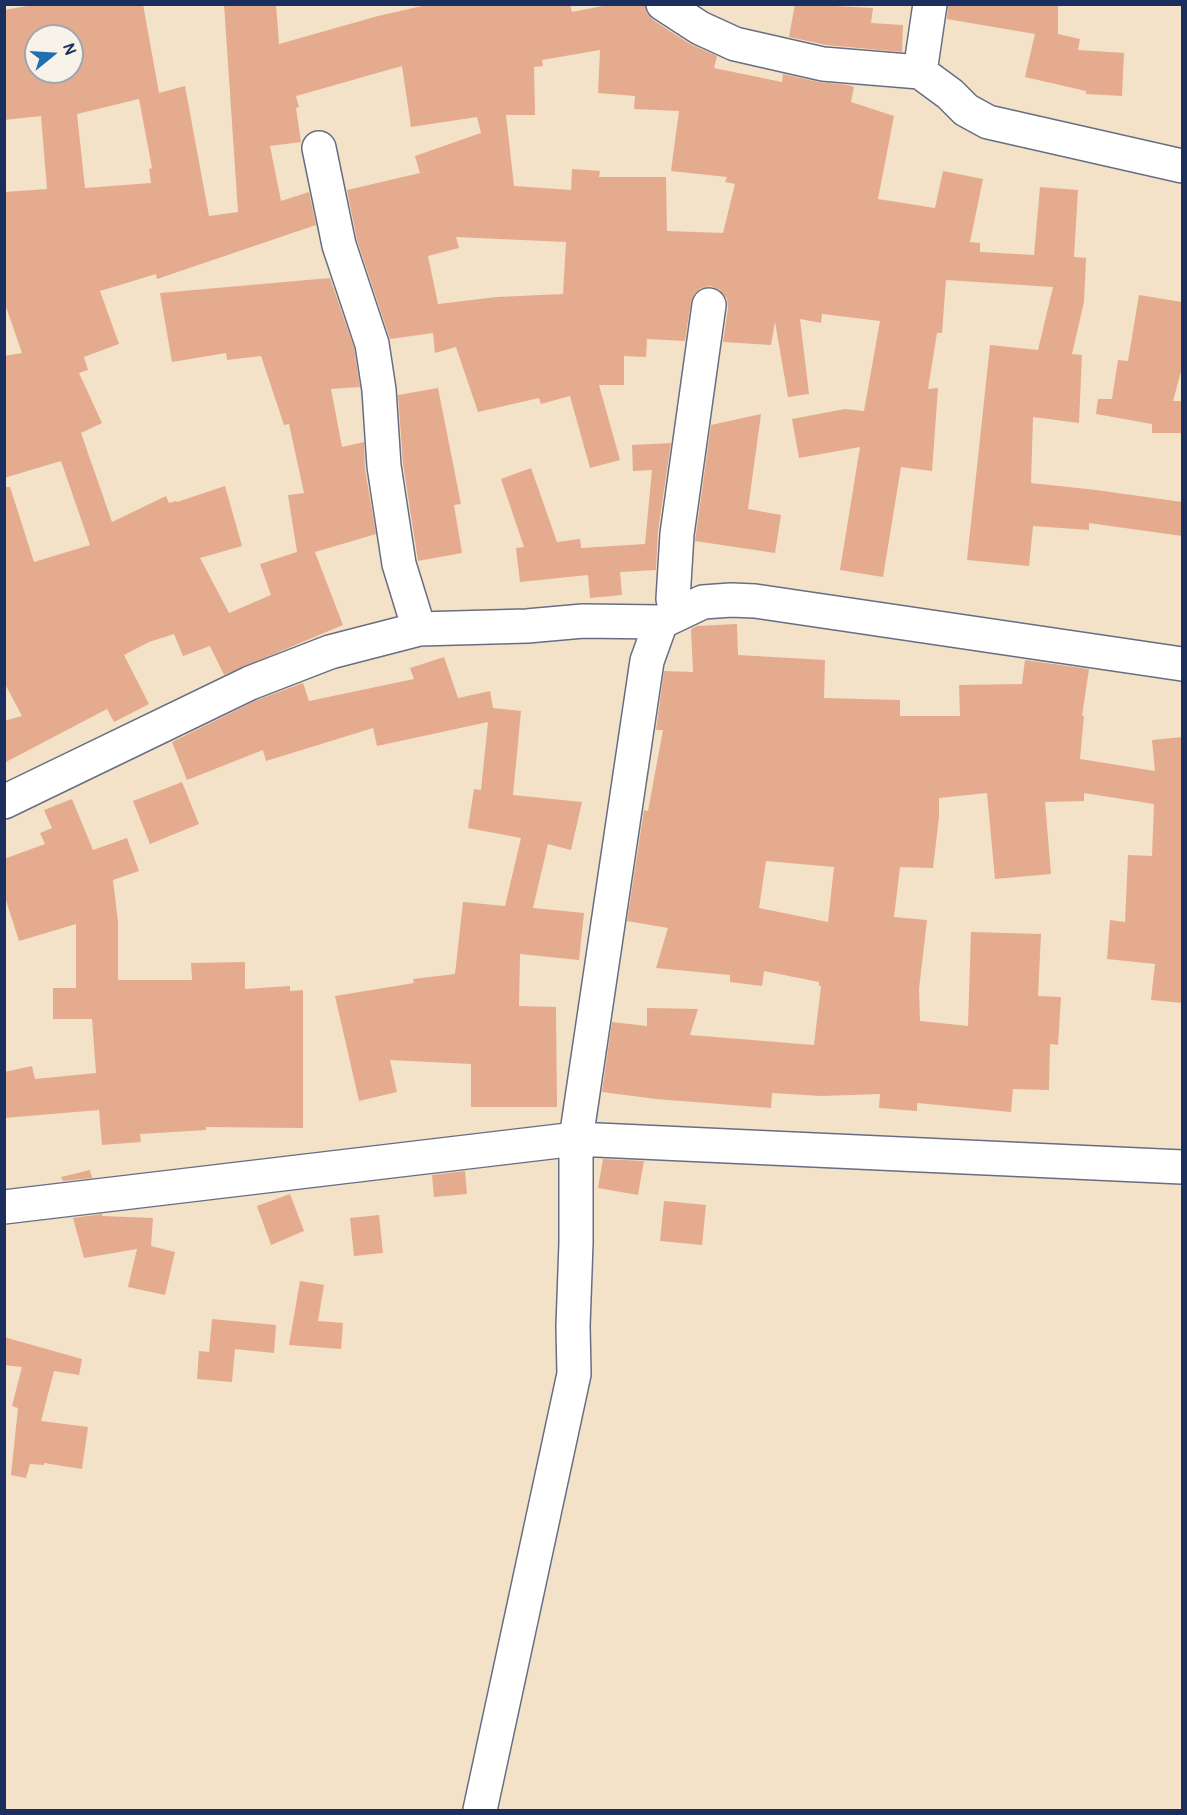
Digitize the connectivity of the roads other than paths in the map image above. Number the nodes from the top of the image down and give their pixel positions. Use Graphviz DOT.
graph roads {
  1 [pos="663,4"];
  2 [pos="930,4"];
  3 [pos="920,72"];
  4 [pos="319,148"];
  5 [pos="1182,166"];
  6 [pos="709,305"];
  7 [pos="669,617"];
  8 [pos="419,629"];
  9 [pos="1182,664"];
  10 [pos="4,802"];
  11 [pos="576,1139"];
  12 [pos="1182,1167"];
  13 [pos="4,1206"];
  14 [pos="480,1810"];
  1 -- 3 [label="street"];
  2 -- 3 [label="street"];
  3 -- 5 [label="street"];
  4 -- 8 [label="street"];
  6 -- 7 [label="street"];
  7 -- 8 [label="street"];
  7 -- 9 [label="street"];
  7 -- 11 [label="street"];
  8 -- 10 [label="street"];
  11 -- 12 [label="street"];
  11 -- 13 [label="street"];
  11 -- 14 [label="street"];
}
